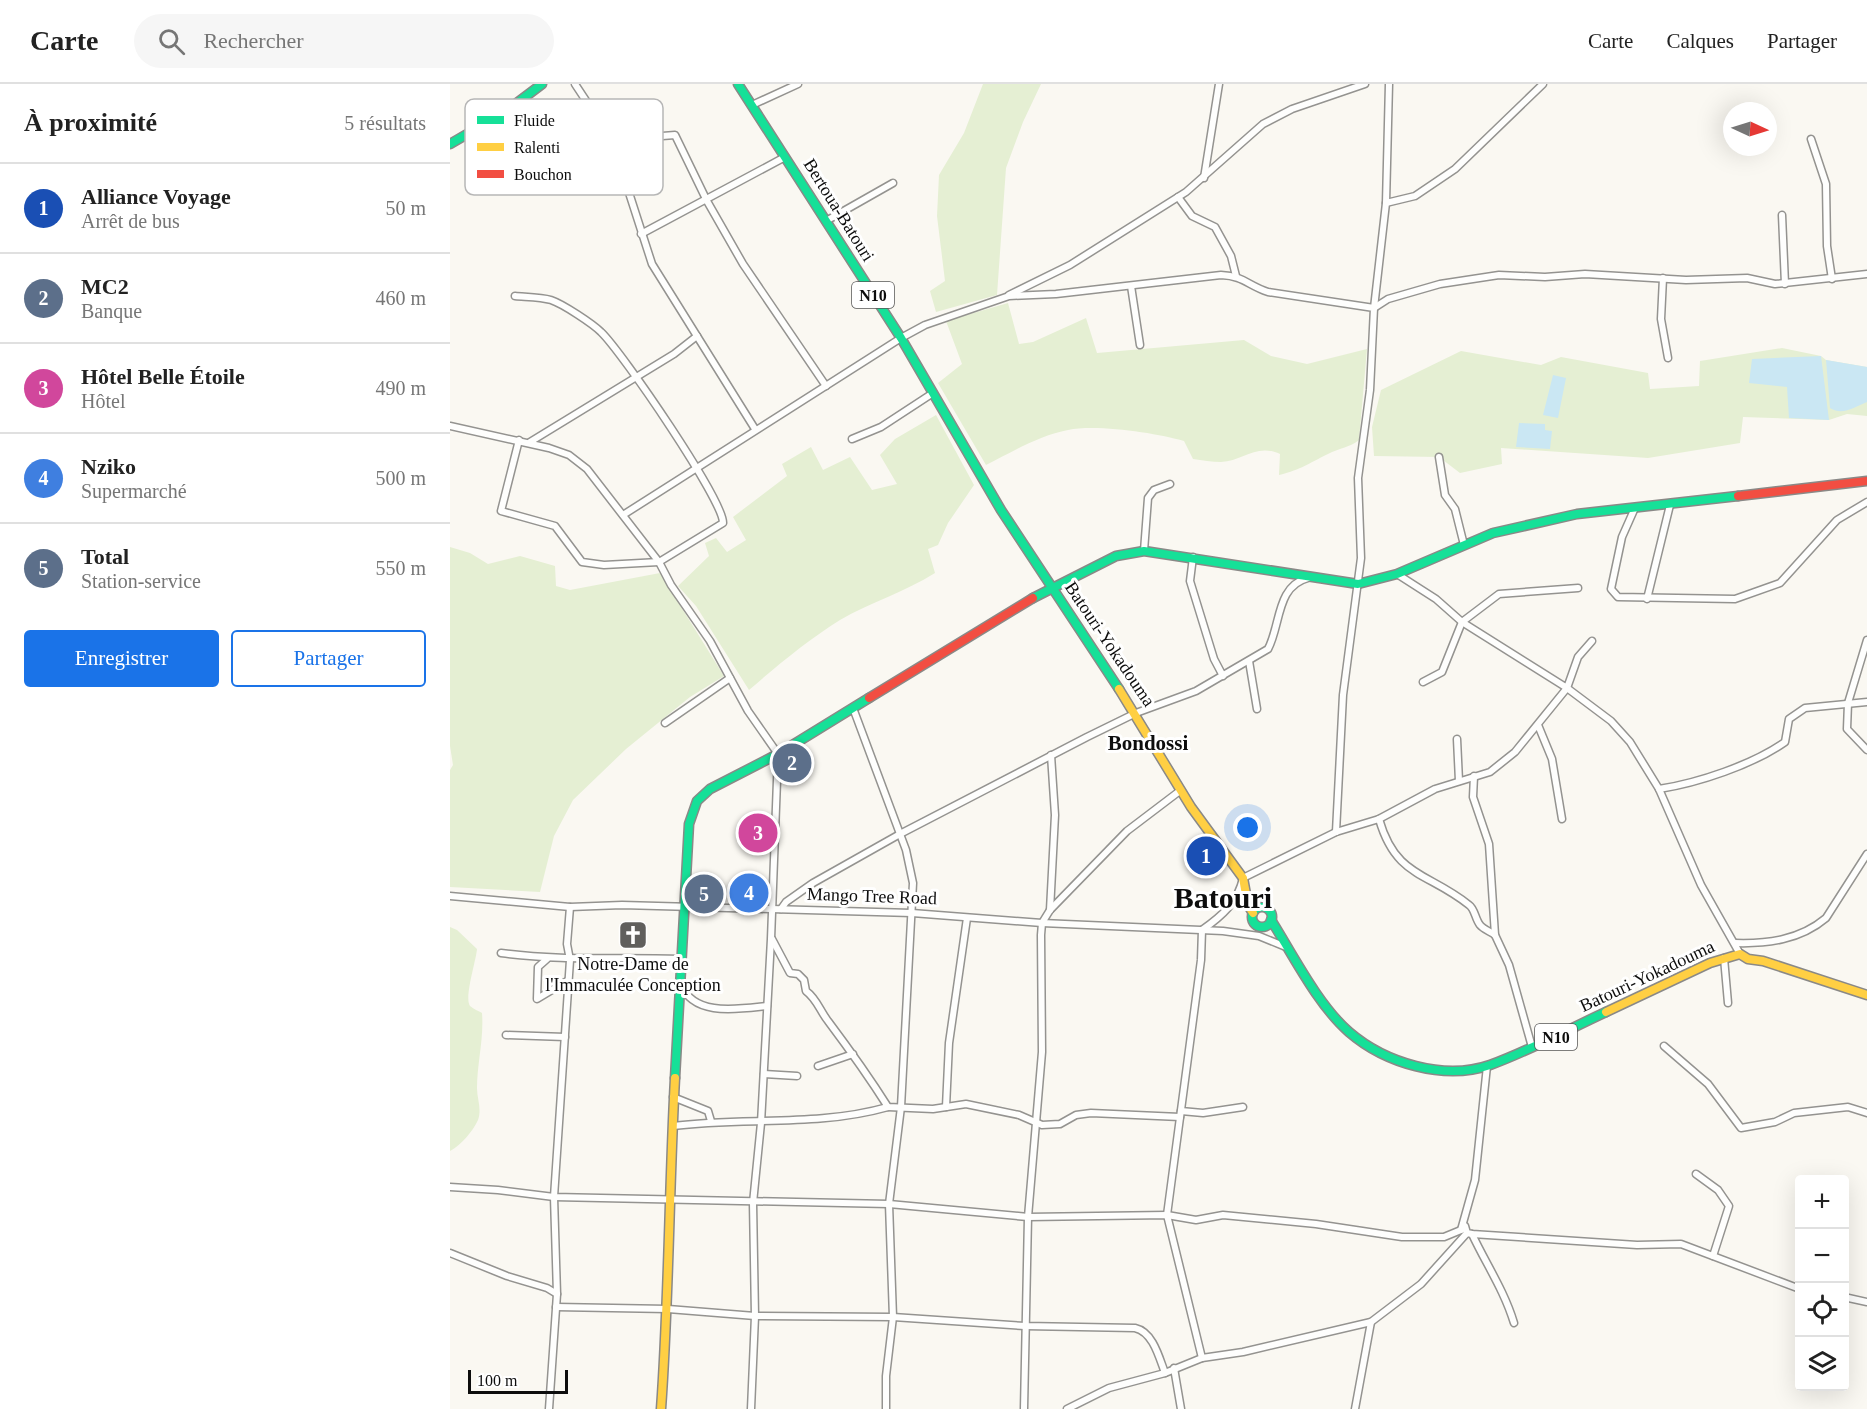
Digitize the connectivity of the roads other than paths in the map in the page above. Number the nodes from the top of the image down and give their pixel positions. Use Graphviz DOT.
graph roads {
  1 [pos="542,84"];
  2 [pos="575,84"];
  3 [pos="738,84"];
  4 [pos="798,84"];
  5 [pos="1219,84"];
  6 [pos="1365,84"];
  7 [pos="1389,84"];
  8 [pos="1543,84"];
  9 [pos="522,99"];
  10 [pos="585,99"];
  11 [pos="752,105"];
  12 [pos="465,135"];
  13 [pos="663,136"];
  14 [pos="1811,139"];
  15 [pos="450,144"];
  16 [pos="786,156"];
  17 [pos="1204,178"];
  18 [pos="893,183"];
  19 [pos="629,195"];
  20 [pos="1178,197"];
  21 [pos="707,201"];
  22 [pos="1386,202"];
  23 [pos="1782,215"];
  24 [pos="826,221"];
  25 [pos="641,234"];
  26 [pos="1867,274"];
  27 [pos="1236,276"];
  28 [pos="1664,278"];
  29 [pos="1832,279"];
  30 [pos="1785,284"];
  31 [pos="1131,286"];
  32 [pos="515,296"];
  33 [pos="1009,296"];
  34 [pos="1374,308"];
  35 [pos="697,336"];
  36 [pos="902,338"];
  37 [pos="1140,345"];
  38 [pos="1668,358"];
  39 [pos="638,376"];
  40 [pos="826,386"];
  41 [pos="934,392"];
  42 [pos="450,426"];
  43 [pos="755,429"];
  44 [pos="852,439"];
  45 [pos="519,440"];
  46 [pos="530,442"];
  47 [pos="1439,457"];
  48 [pos="695,467"];
  49 [pos="1867,481"];
  50 [pos="1170,484"];
  51 [pos="1867,502"];
  52 [pos="1670,505"];
  53 [pos="1001,510"];
  54 [pos="1635,510"];
  55 [pos="623,515"];
  56 [pos="1464,544"];
  57 [pos="1144,551"];
  58 [pos="1193,557"];
  59 [pos="659,562"];
  60 [pos="1287,573"];
  61 [pos="1396,574"];
  62 [pos="1314,576"];
  63 [pos="1358,584"];
  64 [pos="1291,586"];
  65 [pos="1052,587"];
  66 [pos="1578,588"];
  67 [pos="1647,599"];
  68 [pos="1462,622"];
  69 [pos="1867,640"];
  70 [pos="1592,641"];
  71 [pos="1249,661"];
  72 [pos="1223,676"];
  73 [pos="730,678"];
  74 [pos="1424,682"];
  75 [pos="1567,688"];
  76 [pos="1867,702"];
  77 [pos="1848,703"];
  78 [pos="853,708"];
  79 [pos="1257,709"];
  80 [pos="1136,713"];
  81 [pos="665,723"];
  82 [pos="1538,725"];
  83 [pos="1457,739"];
  84 [pos="1867,750"];
  85 [pos="778,754"];
  86 [pos="1051,755"];
  87 [pos="1473,776"];
  88 [pos="1459,781"];
  89 [pos="1659,789"];
  90 [pos="1181,790"];
  91 [pos="1379,819"];
  92 [pos="1562,819"];
  93 [pos="1336,832"];
  94 [pos="900,834"];
  95 [pos="1867,854"];
  96 [pos="1243,878"];
  97 [pos="1246,889"];
  98 [pos="450,896"];
  99 [pos="686,906"];
  100 [pos="570,907"];
  101 [pos="1262,907"];
  102 [pos="781,909"];
  103 [pos="771,910"];
  104 [pos="1050,910"];
  105 [pos="912,913"];
  106 [pos="1253,913"];
  107 [pos="968,918"];
  108 [pos="1271,920"];
  109 [pos="1042,923"];
  110 [pos="1260,927"];
  111 [pos="1202,930"];
  112 [pos="1495,935"];
  113 [pos="771,939"];
  114 [pos="1282,940"];
  115 [pos="1735,943"];
  116 [pos="1289,948"];
  117 [pos="501,953"];
  118 [pos="1740,954"];
  119 [pos="1724,958"];
  120 [pos="547,959"];
  121 [pos="681,959"];
  122 [pos="570,960"];
  123 [pos="680,979"];
  124 [pos="567,981"];
  125 [pos="1867,995"];
  126 [pos="1728,1003"];
  127 [pos="767,1006"];
  128 [pos="506,1035"];
  129 [pos="566,1037"];
  130 [pos="1664,1046"];
  131 [pos="1532,1048"];
  132 [pos="853,1054"];
  133 [pos="818,1066"];
  134 [pos="1487,1066"];
  135 [pos="764,1074"];
  136 [pos="797,1076"];
  137 [pos="674,1097"];
  138 [pos="888,1107"];
  139 [pos="901,1107"];
  140 [pos="946,1107"];
  141 [pos="1243,1107"];
  142 [pos="1867,1113"];
  143 [pos="1181,1114"];
  144 [pos="711,1121"];
  145 [pos="1035,1122"];
  146 [pos="761,1123"];
  147 [pos="673,1126"];
  148 [pos="1696,1174"];
  149 [pos="450,1187"];
  150 [pos="554,1197"];
  151 [pos="668,1200"];
  152 [pos="753,1203"];
  153 [pos="889,1204"];
  154 [pos="1167,1215"];
  155 [pos="1028,1217"];
  156 [pos="1467,1232"];
  157 [pos="450,1253"];
  158 [pos="1713,1256"];
  159 [pos="1795,1287"];
  160 [pos="557,1294"];
  161 [pos="1849,1298"];
  162 [pos="1867,1302"];
  163 [pos="556,1307"];
  164 [pos="668,1309"];
  165 [pos="755,1316"];
  166 [pos="893,1317"];
  167 [pos="1371,1322"];
  168 [pos="1514,1323"];
  169 [pos="1025,1326"];
  170 [pos="1202,1358"];
  171 [pos="1174,1368"];
  172 [pos="1165,1373"];
  173 [pos="549,1409"];
  174 [pos="661,1409"];
  175 [pos="751,1409"];
  176 [pos="886,1409"];
  177 [pos="1024,1409"];
  178 [pos="1067,1409"];
  179 [pos="1181,1409"];
  180 [pos="1355,1409"];
  1 -- 9 [label="main road"];
  2 -- 10 [label="street"];
  3 -- 11 [label="main road, Bertoua-Batouri / N10"];
  4 -- 11 [label="street"];
  5 -- 17 [label="street"];
  6 -- 17 [label="street"];
  7 -- 22 [label="street"];
  8 -- 22 [label="street"];
  11 -- 16 [label="main road, Bertoua-Batouri / N10"];
  12 -- 15 [label="main road"];
  13 -- 21 [label="street"];
  14 -- 29 [label="street"];
  16 -- 21 [label="street"];
  16 -- 24 [label="main road, Bertoua-Batouri / N10"];
  17 -- 20 [label="street"];
  18 -- 24 [label="street"];
  19 -- 25 [label="street"];
  20 -- 27 [label="street"];
  20 -- 33 [label="street"];
  21 -- 25 [label="street"];
  21 -- 40 [label="street"];
  22 -- 34 [label="street"];
  23 -- 30 [label="street"];
  24 -- 36 [label="main road, Bertoua-Batouri / N10"];
  25 -- 35 [label="street"];
  26 -- 29 [label="street"];
  27 -- 31 [label="street"];
  27 -- 34 [label="street"];
  28 -- 30 [label="street"];
  28 -- 34 [label="street"];
  28 -- 38 [label="street"];
  29 -- 30 [label="street"];
  31 -- 33 [label="street"];
  31 -- 37 [label="street"];
  32 -- 39 [label="street"];
  33 -- 36 [label="street"];
  34 -- 63 [label="street"];
  35 -- 39 [label="street"];
  35 -- 43 [label="street"];
  36 -- 40 [label="street"];
  36 -- 41 [label="main road, Bertoua-Batouri / N10"];
  39 -- 46 [label="street"];
  39 -- 48 [label="street"];
  40 -- 43 [label="street"];
  41 -- 44 [label="street"];
  41 -- 53 [label="main road, Bertoua-Batouri / N10"];
  42 -- 45 [label="street"];
  43 -- 48 [label="street"];
  45 -- 46 [label="street"];
  45 -- 59 [label="street"];
  46 -- 55 [label="street"];
  47 -- 56 [label="street"];
  48 -- 55 [label="street"];
  48 -- 59 [label="street"];
  49 -- 52 [label="main road"];
  50 -- 57 [label="street"];
  51 -- 67 [label="street"];
  52 -- 54 [label="main road"];
  52 -- 67 [label="street"];
  53 -- 65 [label="main road, Batouri-Yokadouma / N10"];
  54 -- 56 [label="main road"];
  54 -- 67 [label="street"];
  55 -- 59 [label="street"];
  56 -- 61 [label="main road"];
  57 -- 58 [label="main road"];
  57 -- 65 [label="main road"];
  58 -- 60 [label="main road"];
  58 -- 72 [label="street"];
  59 -- 73 [label="street"];
  60 -- 62 [label="main road"];
  60 -- 64 [label="street"];
  61 -- 63 [label="main road"];
  61 -- 68 [label="street"];
  62 -- 63 [label="main road"];
  62 -- 64 [label="street"];
  63 -- 93 [label="street"];
  64 -- 71 [label="street"];
  65 -- 78 [label="main road"];
  65 -- 80 [label="main road, Batouri-Yokadouma / N10"];
  66 -- 68 [label="street"];
  68 -- 74 [label="street"];
  68 -- 75 [label="street"];
  69 -- 77 [label="street"];
  70 -- 75 [label="street"];
  71 -- 72 [label="street"];
  71 -- 79 [label="street"];
  72 -- 80 [label="street"];
  73 -- 81 [label="street"];
  73 -- 85 [label="street"];
  75 -- 82 [label="street"];
  75 -- 89 [label="street"];
  76 -- 77 [label="street"];
  77 -- 84 [label="street"];
  77 -- 89 [label="street"];
  78 -- 85 [label="main road"];
  78 -- 94 [label="street"];
  80 -- 86 [label="street"];
  80 -- 90 [label="main road, Batouri-Yokadouma / N10"];
  82 -- 87 [label="street"];
  82 -- 92 [label="street"];
  83 -- 88 [label="street"];
  85 -- 99 [label="main road"];
  85 -- 103 [label="street"];
  86 -- 94 [label="street"];
  86 -- 104 [label="street"];
  87 -- 88 [label="street"];
  87 -- 112 [label="street"];
  88 -- 91 [label="street"];
  89 -- 115 [label="street"];
  90 -- 96 [label="main road, Batouri-Yokadouma / N10"];
  90 -- 104 [label="street"];
  91 -- 93 [label="street"];
  91 -- 112 [label="street"];
  93 -- 96 [label="street"];
  94 -- 102 [label="street"];
  94 -- 105 [label="street"];
  95 -- 115 [label="street"];
  96 -- 97 [label="main road, Batouri-Yokadouma / N10"];
  96 -- 111 [label="street"];
  97 -- 101 [label="main road, Batouri-Yokadouma / N10"];
  97 -- 106 [label="main road, Batouri-Yokadouma / N10"];
  98 -- 100 [label="street, Mango Tree Road"];
  99 -- 100 [label="street, Mango Tree Road"];
  99 -- 103 [label="street, Mango Tree Road"];
  99 -- 121 [label="main road"];
  100 -- 122 [label="street"];
  101 -- 106 [label="main road"];
  101 -- 108 [label="main road"];
  102 -- 103 [label="street, Mango Tree Road"];
  102 -- 105 [label="street, Mango Tree Road"];
  103 -- 113 [label="street"];
  104 -- 109 [label="street"];
  105 -- 107 [label="street, Mango Tree Road"];
  105 -- 139 [label="street"];
  106 -- 110 [label="main road"];
  107 -- 109 [label="street, Mango Tree Road"];
  107 -- 140 [label="street"];
  108 -- 110 [label="main road"];
  108 -- 114 [label="main road, Batouri-Yokadouma / N10"];
  109 -- 111 [label="street, Mango Tree Road"];
  109 -- 145 [label="street"];
  110 -- 114 [label="main road, Batouri-Yokadouma / N10"];
  111 -- 116 [label="street, Mango Tree Road"];
  111 -- 143 [label="street"];
  112 -- 131 [label="street"];
  113 -- 127 [label="street"];
  113 -- 132 [label="street"];
  114 -- 116 [label="main road, Batouri-Yokadouma / N10"];
  115 -- 118 [label="street"];
  116 -- 134 [label="main road, Batouri-Yokadouma / N10"];
  117 -- 120 [label="street"];
  118 -- 119 [label="main road, Batouri-Yokadouma / N10"];
  118 -- 125 [label="main road, Batouri-Yokadouma"];
  119 -- 126 [label="street"];
  119 -- 131 [label="main road, Batouri-Yokadouma / N10"];
  120 -- 122 [label="street"];
  120 -- 124 [label="street"];
  121 -- 122 [label="street"];
  121 -- 123 [label="main road"];
  122 -- 124 [label="street"];
  123 -- 127 [label="street"];
  123 -- 137 [label="main road"];
  124 -- 129 [label="street"];
  127 -- 135 [label="street"];
  128 -- 129 [label="street"];
  129 -- 150 [label="street"];
  130 -- 142 [label="street"];
  131 -- 134 [label="main road, Batouri-Yokadouma / N10"];
  132 -- 133 [label="street"];
  132 -- 138 [label="street"];
  134 -- 156 [label="street"];
  135 -- 136 [label="street"];
  135 -- 146 [label="street"];
  137 -- 144 [label="street"];
  137 -- 147 [label="main road"];
  138 -- 139 [label="street"];
  138 -- 146 [label="street"];
  139 -- 140 [label="street"];
  139 -- 153 [label="street"];
  140 -- 145 [label="street"];
  141 -- 143 [label="street"];
  143 -- 145 [label="street"];
  143 -- 154 [label="street"];
  144 -- 146 [label="street"];
  144 -- 147 [label="street"];
  145 -- 155 [label="street"];
  146 -- 152 [label="street"];
  147 -- 151 [label="main road"];
  148 -- 158 [label="street"];
  149 -- 150 [label="street"];
  150 -- 151 [label="street"];
  150 -- 160 [label="street"];
  151 -- 152 [label="street"];
  151 -- 164 [label="main road"];
  152 -- 153 [label="street"];
  152 -- 165 [label="street"];
  153 -- 155 [label="street"];
  153 -- 166 [label="street"];
  154 -- 155 [label="street"];
  154 -- 156 [label="street"];
  154 -- 170 [label="street"];
  155 -- 169 [label="street"];
  156 -- 158 [label="street"];
  156 -- 167 [label="street"];
  156 -- 168 [label="street"];
  157 -- 160 [label="street"];
  158 -- 159 [label="street"];
  160 -- 163 [label="street"];
  161 -- 162 [label="street"];
  163 -- 164 [label="street"];
  163 -- 173 [label="street"];
  164 -- 165 [label="street"];
  164 -- 174 [label="main road"];
  165 -- 166 [label="street"];
  165 -- 175 [label="street"];
  166 -- 169 [label="street"];
  166 -- 176 [label="street"];
  167 -- 170 [label="street"];
  167 -- 180 [label="street"];
  169 -- 172 [label="street"];
  169 -- 177 [label="street"];
  170 -- 171 [label="street"];
  171 -- 172 [label="street"];
  171 -- 179 [label="street"];
  172 -- 178 [label="street"];
}
